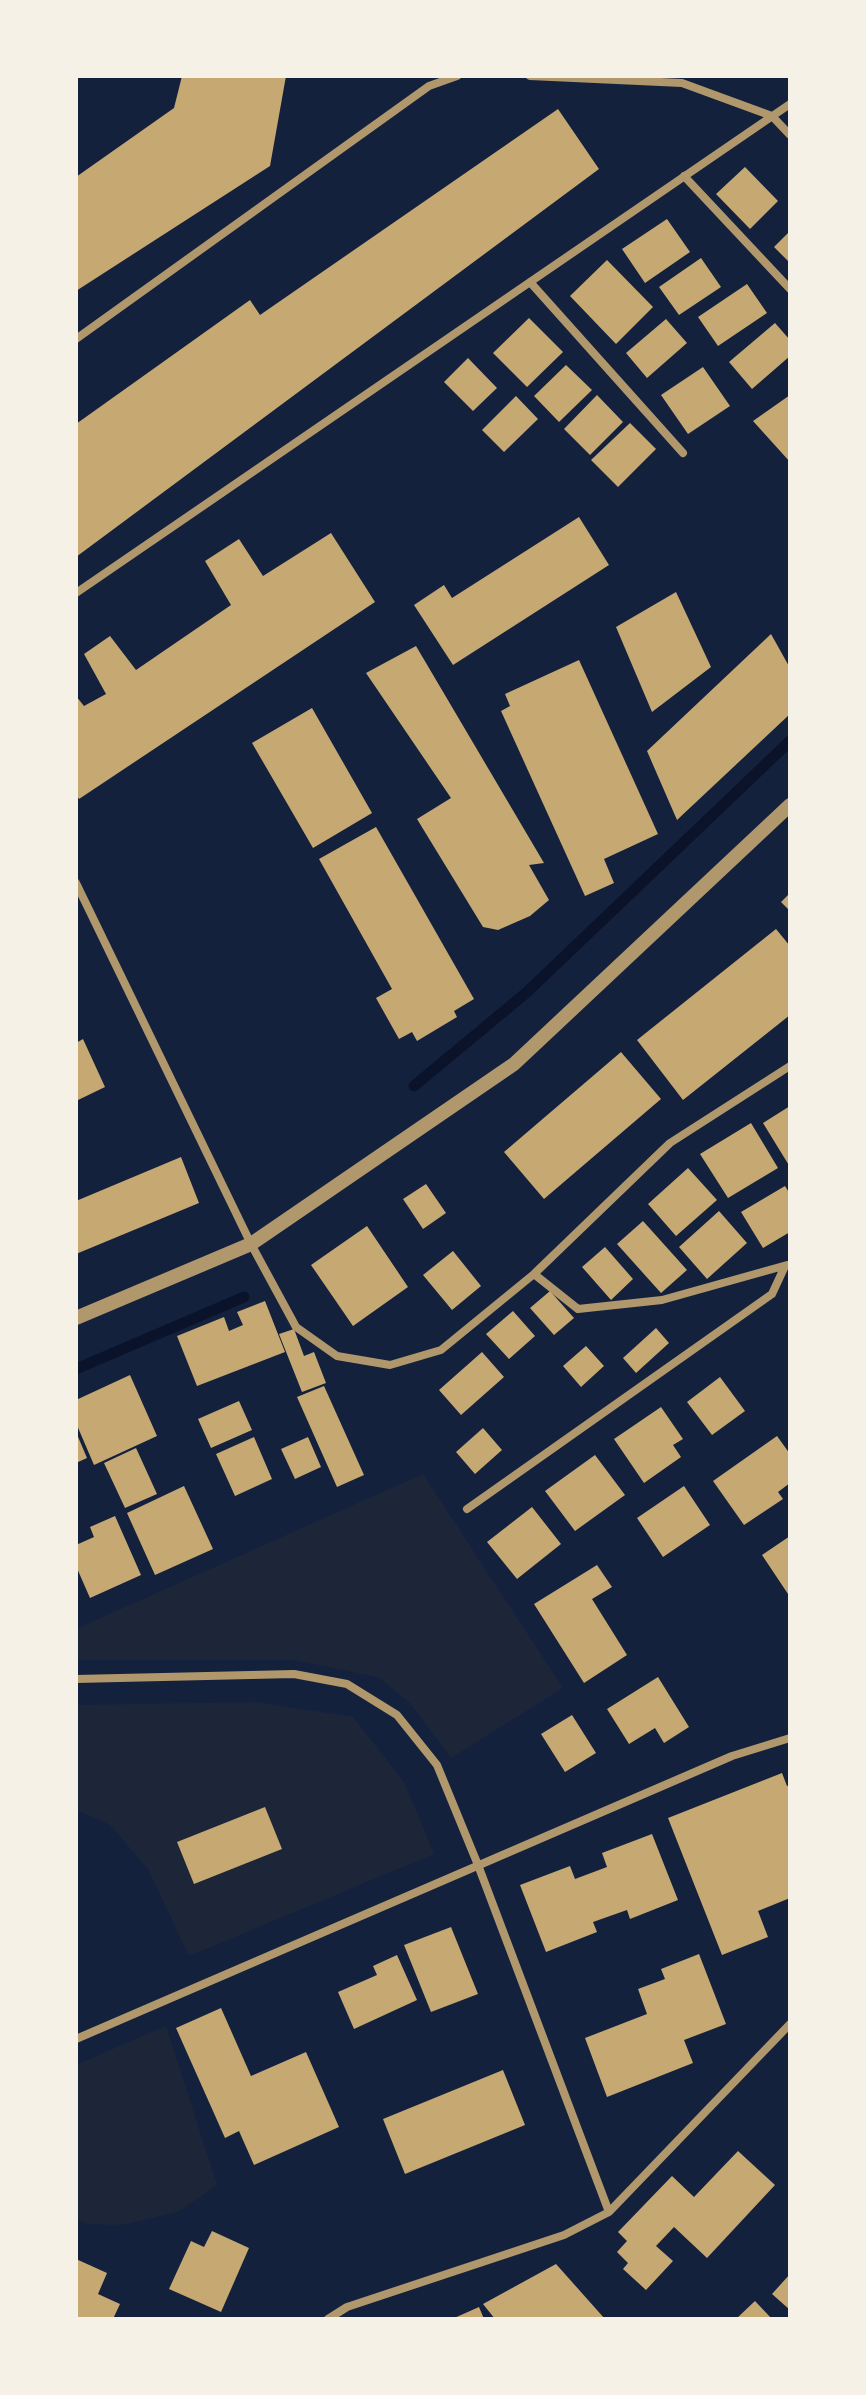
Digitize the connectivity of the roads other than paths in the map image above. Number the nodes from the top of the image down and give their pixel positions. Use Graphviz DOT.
graph roads {
  1 [pos="457,76"];
  2 [pos="530,76"];
  3 [pos="790,104"];
  4 [pos="772,116"];
  5 [pos="790,135"];
  6 [pos="684,176"];
  7 [pos="530,282"];
  8 [pos="790,289"];
  9 [pos="76,339"];
  10 [pos="683,453"];
  11 [pos="76,593"];
  12 [pos="790,805"];
  13 [pos="76,883"];
  14 [pos="790,1066"];
  15 [pos="251,1244"];
  16 [pos="788,1265"];
  17 [pos="534,1274"];
  18 [pos="76,1318"];
  19 [pos="467,1509"];
  20 [pos="76,1679"];
  21 [pos="790,1738"];
  22 [pos="478,1865"];
  23 [pos="790,2024"];
  24 [pos="76,2039"];
  25 [pos="609,2212"];
  26 [pos="328,2319"];
  1 -- 9 [label="street"];
  2 -- 4 [label="street"];
  3 -- 4 [label="street"];
  4 -- 5 [label="street"];
  4 -- 6 [label="street"];
  6 -- 7 [label="street"];
  6 -- 8 [label="street"];
  7 -- 10 [label="street"];
  7 -- 11 [label="street"];
  12 -- 15 [label="street"];
  13 -- 15 [label="street"];
  14 -- 17 [label="street"];
  15 -- 17 [label="street"];
  15 -- 18 [label="street"];
  16 -- 17 [label="street"];
  16 -- 19 [label="street"];
  20 -- 22 [label="street"];
  21 -- 22 [label="street"];
  22 -- 24 [label="street"];
  22 -- 25 [label="street"];
  23 -- 25 [label="street"];
  25 -- 26 [label="street"];
}
